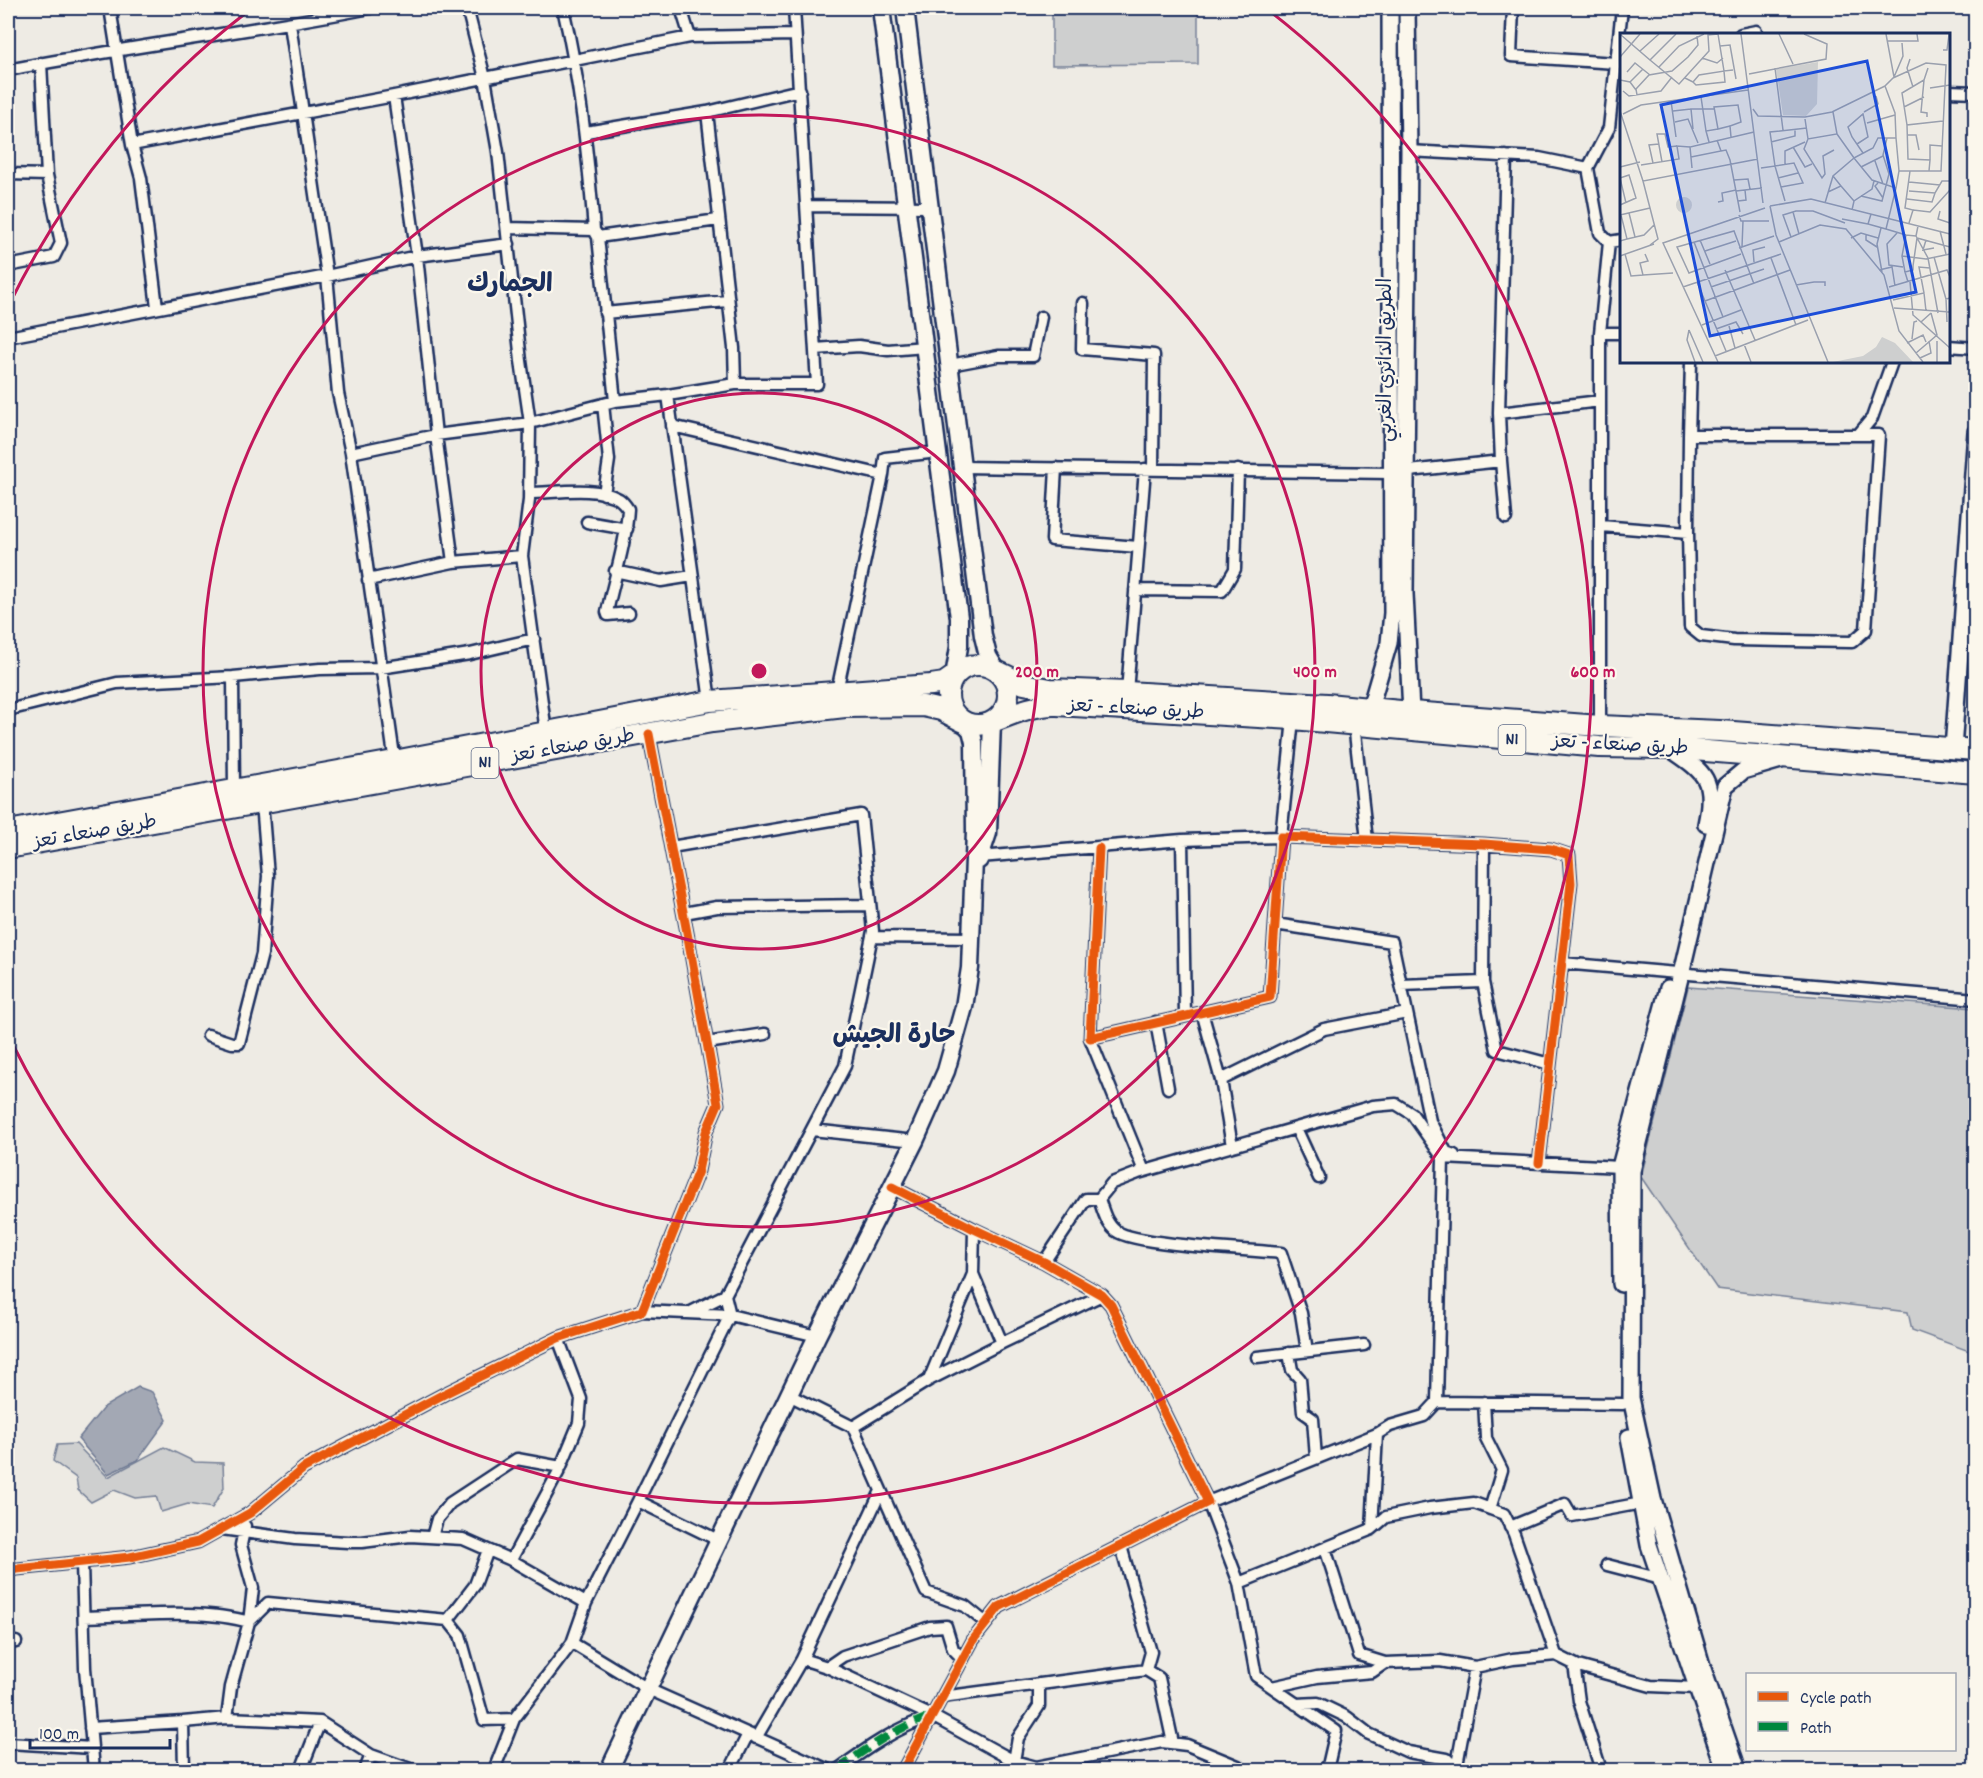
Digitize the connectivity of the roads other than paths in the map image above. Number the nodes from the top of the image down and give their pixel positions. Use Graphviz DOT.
graph roads {
  1 [pos="110,8"];
  2 [pos="370,8"];
  3 [pos="467,8"];
  4 [pos="563,8"];
  5 [pos="681,8"];
  6 [pos="794,8"];
  7 [pos="881,8"];
  8 [pos="905,8"];
  9 [pos="1390,8"];
  10 [pos="1407,8"];
  11 [pos="1513,8"];
  12 [pos="1622,8"];
  13 [pos="290,24"];
  14 [pos="1756,31"];
  15 [pos="1746,33"];
  16 [pos="795,35"];
  17 [pos="690,37"];
  18 [pos="115,51"];
  19 [pos="575,59"];
  20 [pos="41,63"];
  21 [pos="1616,63"];
  22 [pos="8,70"];
  23 [pos="485,78"];
  24 [pos="800,90"];
  25 [pos="1950,91"];
  26 [pos="1976,92"];
  27 [pos="393,96"];
  28 [pos="707,112"];
  29 [pos="304,113"];
  30 [pos="586,132"];
  31 [pos="132,145"];
  32 [pos="1409,151"];
  33 [pos="1506,156"];
  34 [pos="1588,168"];
  35 [pos="8,174"];
  36 [pos="47,175"];
  37 [pos="807,206"];
  38 [pos="908,207"];
  39 [pos="931,207"];
  40 [pos="718,220"];
  41 [pos="507,228"];
  42 [pos="596,233"];
  43 [pos="1620,240"];
  44 [pos="1609,242"];
  45 [pos="509,244"];
  46 [pos="417,256"];
  47 [pos="8,266"];
  48 [pos="327,276"];
  49 [pos="727,301"];
  50 [pos="1083,303"];
  51 [pos="157,307"];
  52 [pos="605,313"];
  53 [pos="1041,317"];
  54 [pos="1600,333"];
  55 [pos="1620,333"];
  56 [pos="8,337"];
  57 [pos="1950,346"];
  58 [pos="925,347"];
  59 [pos="1976,348"];
  60 [pos="815,349"];
  61 [pos="1691,363"];
  62 [pos="1892,363"];
  63 [pos="950,365"];
  64 [pos="735,384"];
  65 [pos="668,395"];
  66 [pos="615,401"];
  67 [pos="1600,401"];
  68 [pos="603,404"];
  69 [pos="1499,413"];
  70 [pos="530,423"];
  71 [pos="672,426"];
  72 [pos="1976,432"];
  73 [pos="436,435"];
  74 [pos="1689,435"];
  75 [pos="1858,435"];
  76 [pos="938,452"];
  77 [pos="351,453"];
  78 [pos="1501,461"];
  79 [pos="962,467"];
  80 [pos="1056,468"];
  81 [pos="1149,469"];
  82 [pos="1238,470"];
  83 [pos="1407,472"];
  84 [pos="1391,473"];
  85 [pos="884,475"];
  86 [pos="529,493"];
  87 [pos="604,494"];
  88 [pos="1506,518"];
  89 [pos="587,522"];
  90 [pos="1601,526"];
  91 [pos="627,529"];
  92 [pos="1688,533"];
  93 [pos="1138,547"];
  94 [pos="522,556"];
  95 [pos="453,562"];
  96 [pos="615,571"];
  97 [pos="693,576"];
  98 [pos="368,580"];
  99 [pos="1135,590"];
  100 [pos="629,613"];
  101 [pos="534,639"];
  102 [pos="380,668"];
  103 [pos="997,670"];
  104 [pos="954,676"];
  105 [pos="233,677"];
  106 [pos="837,691"];
  107 [pos="1127,692"];
  108 [pos="1049,697"];
  109 [pos="710,701"];
  110 [pos="1370,708"];
  111 [pos="8,710"];
  112 [pos="1411,712"];
  113 [pos="1326,713"];
  114 [pos="1293,719"];
  115 [pos="962,721"];
  116 [pos="992,722"];
  117 [pos="1354,724"];
  118 [pos="1600,726"];
  119 [pos="546,732"];
  120 [pos="649,734"];
  121 [pos="1669,748"];
  122 [pos="1953,748"];
  123 [pos="1976,750"];
  124 [pos="1790,758"];
  125 [pos="397,770"];
  126 [pos="1976,773"];
  127 [pos="234,790"];
  128 [pos="262,803"];
  129 [pos="8,831"];
  130 [pos="1281,837"];
  131 [pos="1182,840"];
  132 [pos="1367,840"];
  133 [pos="1484,844"];
  134 [pos="671,847"];
  135 [pos="8,848"];
  136 [pos="1099,848"];
  137 [pos="980,857"];
  138 [pos="973,878"];
  139 [pos="870,905"];
  140 [pos="684,913"];
  141 [pos="1275,924"];
  142 [pos="872,937"];
  143 [pos="972,938"];
  144 [pos="1562,963"];
  145 [pos="1677,973"];
  146 [pos="1483,982"];
  147 [pos="1401,985"];
  148 [pos="1976,999"];
  149 [pos="1202,1012"];
  150 [pos="1407,1013"];
  151 [pos="1185,1016"];
  152 [pos="1156,1022"];
  153 [pos="765,1034"];
  154 [pos="208,1035"];
  155 [pos="1090,1038"];
  156 [pos="707,1042"];
  157 [pos="1550,1064"];
  158 [pos="1221,1080"];
  159 [pos="1168,1088"];
  160 [pos="1296,1128"];
  161 [pos="812,1130"];
  162 [pos="915,1141"];
  163 [pos="1232,1146"];
  164 [pos="1443,1158"];
  165 [pos="1462,1159"];
  166 [pos="1539,1163"];
  167 [pos="1620,1167"];
  168 [pos="1144,1171"];
  169 [pos="1319,1178"];
  170 [pos="892,1187"];
  171 [pos="1099,1199"];
  172 [pos="974,1229"];
  173 [pos="1044,1262"];
  174 [pos="973,1274"];
  175 [pos="725,1294"];
  176 [pos="1102,1295"];
  177 [pos="642,1311"];
  178 [pos="691,1312"];
  179 [pos="730,1315"];
  180 [pos="817,1336"];
  181 [pos="558,1338"];
  182 [pos="1002,1344"];
  183 [pos="1364,1345"];
  184 [pos="1307,1351"];
  185 [pos="1289,1353"];
  186 [pos="1257,1357"];
  187 [pos="929,1380"];
  188 [pos="789,1395"];
  189 [pos="1437,1402"];
  190 [pos="1484,1402"];
  191 [pos="1623,1404"];
  192 [pos="853,1427"];
  193 [pos="1377,1434"];
  194 [pos="1316,1458"];
  195 [pos="561,1467"];
  196 [pos="881,1491"];
  197 [pos="638,1502"];
  198 [pos="1208,1502"];
  199 [pos="1642,1503"];
  200 [pos="1490,1509"];
  201 [pos="246,1515"];
  202 [pos="1510,1527"];
  203 [pos="222,1528"];
  204 [pos="1372,1529"];
  205 [pos="244,1532"];
  206 [pos="432,1537"];
  207 [pos="720,1541"];
  208 [pos="1121,1546"];
  209 [pos="1325,1548"];
  210 [pos="488,1550"];
  211 [pos="511,1560"];
  212 [pos="82,1563"];
  213 [pos="1607,1565"];
  214 [pos="8,1570"];
  215 [pos="1661,1579"];
  216 [pos="1239,1583"];
  217 [pos="586,1603"];
  218 [pos="84,1617"];
  219 [pos="448,1620"];
  220 [pos="249,1622"];
  221 [pos="986,1623"];
  222 [pos="572,1643"];
  223 [pos="1556,1655"];
  224 [pos="802,1659"];
  225 [pos="963,1659"];
  226 [pos="1385,1663"];
  227 [pos="1574,1664"];
  228 [pos="827,1667"];
  229 [pos="1475,1667"];
  230 [pos="1146,1670"];
  231 [pos="1039,1684"];
  232 [pos="1272,1687"];
  233 [pos="1697,1688"];
  234 [pos="648,1689"];
  235 [pos="942,1696"];
  236 [pos="1296,1704"];
  237 [pos="932,1716"];
  238 [pos="227,1718"];
  239 [pos="514,1719"];
  240 [pos="183,1722"];
  241 [pos="320,1722"];
  242 [pos="90,1728"];
  243 [pos="752,1736"];
  244 [pos="8,1743"];
  245 [pos="1173,1743"];
  246 [pos="92,1748"];
  247 [pos="371,1755"];
  248 [pos="1014,1761"];
  249 [pos="1456,1769"];
  250 [pos="94,1770"];
  251 [pos="184,1770"];
  252 [pos="301,1770"];
  253 [pos="365,1770"];
  254 [pos="413,1770"];
  255 [pos="494,1770"];
  256 [pos="609,1770"];
  257 [pos="730,1770"];
  258 [pos="829,1770"];
  259 [pos="837,1770"];
  260 [pos="903,1770"];
  261 [pos="1243,1770"];
  262 [pos="1327,1770"];
  263 [pos="1601,1770"];
  264 [pos="1725,1770"];
  265 [pos="1738,1770"];
  1 -- 18 [label="street"];
  2 -- 13 [label="street"];
  3 -- 23 [label="street"];
  4 -- 19 [label="street"];
  5 -- 17 [label="street"];
  6 -- 16 [label="street"];
  7 -- 38 [label="main road"];
  8 -- 39 [label="main road"];
  9 -- 84 [label="main road, الطريق الدائري الغربي"];
  10 -- 32 [label="main road, الطريق الدائري الغربي"];
  11 -- 21 [label="street"];
  12 -- 21 [label="street"];
  13 -- 18 [label="street"];
  13 -- 29 [label="street"];
  14 -- 15 [label="street"];
  16 -- 17 [label="street"];
  16 -- 24 [label="street"];
  17 -- 19 [label="street"];
  18 -- 20 [label="street"];
  18 -- 31 [label="street"];
  19 -- 23 [label="street"];
  19 -- 30 [label="street"];
  20 -- 22 [label="street"];
  20 -- 36 [label="street"];
  21 -- 34 [label="street"];
  23 -- 27 [label="street"];
  23 -- 41 [label="street"];
  24 -- 28 [label="street"];
  24 -- 37 [label="street"];
  25 -- 26 [label="street"];
  27 -- 29 [label="street"];
  27 -- 46 [label="street"];
  28 -- 30 [label="street"];
  28 -- 40 [label="street"];
  29 -- 31 [label="street"];
  29 -- 48 [label="street"];
  30 -- 42 [label="street"];
  31 -- 51 [label="street"];
  32 -- 33 [label="street"];
  32 -- 83 [label="main road, الطريق الدائري الغربي"];
  33 -- 34 [label="street"];
  33 -- 69 [label="street"];
  34 -- 44 [label="street"];
  35 -- 36 [label="street"];
  36 -- 47 [label="street"];
  37 -- 38 [label="street"];
  37 -- 60 [label="street"];
  38 -- 39 [label="street"];
  38 -- 58 [label="main road"];
  39 -- 63 [label="main road"];
  40 -- 42 [label="street"];
  40 -- 49 [label="street"];
  41 -- 42 [label="street"];
  41 -- 45 [label="street"];
  42 -- 52 [label="street"];
  43 -- 44 [label="street"];
  44 -- 54 [label="street"];
  45 -- 46 [label="street"];
  45 -- 70 [label="street"];
  46 -- 48 [label="street"];
  46 -- 73 [label="street"];
  48 -- 51 [label="street"];
  48 -- 77 [label="street"];
  49 -- 52 [label="street"];
  49 -- 64 [label="street"];
  50 -- 81 [label="street"];
  51 -- 56 [label="street"];
  52 -- 66 [label="street"];
  53 -- 63 [label="street"];
  54 -- 55 [label="street"];
  54 -- 67 [label="street"];
  57 -- 59 [label="street"];
  58 -- 60 [label="street"];
  58 -- 76 [label="main road"];
  60 -- 64 [label="street"];
  61 -- 74 [label="street"];
  62 -- 75 [label="street"];
  63 -- 79 [label="main road"];
  64 -- 65 [label="street"];
  65 -- 66 [label="street"];
  65 -- 71 [label="street"];
  66 -- 68 [label="street"];
  67 -- 69 [label="street"];
  67 -- 90 [label="street"];
  68 -- 70 [label="street"];
  68 -- 87 [label="street"];
  69 -- 78 [label="street"];
  70 -- 73 [label="street"];
  70 -- 86 [label="street"];
  71 -- 85 [label="street"];
  71 -- 97 [label="street"];
  72 -- 122 [label="main road"];
  73 -- 77 [label="street"];
  73 -- 95 [label="street"];
  74 -- 75 [label="street"];
  74 -- 92 [label="street"];
  75 -- 92 [label="street"];
  76 -- 85 [label="street"];
  76 -- 104 [label="main road"];
  77 -- 98 [label="street"];
  78 -- 83 [label="street"];
  78 -- 88 [label="street"];
  79 -- 80 [label="street"];
  79 -- 103 [label="main road"];
  80 -- 81 [label="street"];
  80 -- 93 [label="street"];
  81 -- 82 [label="street"];
  81 -- 93 [label="street"];
  82 -- 84 [label="street"];
  82 -- 99 [label="street"];
  83 -- 84 [label="street"];
  83 -- 112 [label="main road, الطريق الدائري الغربي"];
  84 -- 110 [label="main road, الطريق الدائري الغربي"];
  85 -- 106 [label="street"];
  86 -- 87 [label="street"];
  86 -- 94 [label="street"];
  87 -- 91 [label="street"];
  89 -- 91 [label="street"];
  90 -- 92 [label="street"];
  90 -- 118 [label="street"];
  91 -- 96 [label="street"];
  93 -- 99 [label="street"];
  94 -- 95 [label="street"];
  94 -- 101 [label="street"];
  95 -- 98 [label="street"];
  96 -- 97 [label="street"];
  96 -- 100 [label="street"];
  97 -- 109 [label="street"];
  98 -- 102 [label="street"];
  99 -- 107 [label="street"];
  101 -- 102 [label="street"];
  101 -- 119 [label="street"];
  102 -- 105 [label="street"];
  102 -- 125 [label="street"];
  103 -- 104 [label="highway"];
  103 -- 108 [label="highway"];
  103 -- 116 [label="highway"];
  104 -- 106 [label="highway, طريق صنعاء تعز / N1"];
  104 -- 115 [label="highway"];
  105 -- 111 [label="street"];
  105 -- 127 [label="street"];
  106 -- 109 [label="highway, طريق صنعاء تعز / N1"];
  107 -- 108 [label="highway, طريق صنعاء - تعز / N1"];
  107 -- 113 [label="highway, طريق صنعاء - تعز / N1"];
  108 -- 114 [label="highway, طريق صنعاء - تعز / N1"];
  108 -- 116 [label="highway"];
  109 -- 119 [label="highway, طريق صنعاء تعز / N1"];
  110 -- 112 [label="highway, طريق صنعاء - تعز / N1"];
  110 -- 113 [label="highway, طريق صنعاء - تعز / N1"];
  112 -- 118 [label="highway, طريق صنعاء - تعز / N1"];
  113 -- 114 [label="highway, طريق صنعاء - تعز / N1"];
  113 -- 117 [label="highway, طريق صنعاء - تعز / N1"];
  114 -- 130 [label="street"];
  115 -- 116 [label="highway"];
  115 -- 120 [label="highway, طريق صنعاء تعز / N1"];
  115 -- 138 [label="main road"];
  116 -- 137 [label="main road"];
  117 -- 121 [label="highway, طريق صنعاء - تعز / N1"];
  117 -- 132 [label="street"];
  118 -- 122 [label="highway, طريق صنعاء - تعز / N1"];
  119 -- 125 [label="highway, طريق صنعاء تعز / N1"];
  120 -- 125 [label="highway, طريق صنعاء تعز / N1"];
  120 -- 134 [label="street"];
  121 -- 124 [label="highway, طريق صنعاء - تعز / N1"];
  121 -- 145 [label="main road"];
  122 -- 123 [label="highway, طريق صنعاء - تعز / N1"];
  124 -- 126 [label="highway, طريق صنعاء - تعز / N1"];
  124 -- 145 [label="main road"];
  125 -- 127 [label="highway, طريق صنعاء تعز / N1"];
  125 -- 128 [label="highway, طريق صنعاء تعز / N1"];
  127 -- 129 [label="highway, طريق صنعاء تعز / N1"];
  128 -- 135 [label="highway, طريق صنعاء تعز / N1"];
  128 -- 154 [label="street"];
  130 -- 131 [label="street"];
  130 -- 132 [label="street"];
  130 -- 141 [label="street"];
  131 -- 136 [label="street"];
  131 -- 151 [label="street"];
  132 -- 133 [label="street"];
  133 -- 144 [label="street"];
  133 -- 146 [label="street"];
  134 -- 139 [label="street"];
  134 -- 140 [label="street"];
  136 -- 137 [label="street"];
  136 -- 155 [label="street"];
  137 -- 138 [label="main road"];
  138 -- 143 [label="main road"];
  139 -- 140 [label="street"];
  139 -- 142 [label="street"];
  140 -- 156 [label="street"];
  141 -- 147 [label="street"];
  141 -- 149 [label="street"];
  142 -- 143 [label="street"];
  142 -- 161 [label="street"];
  143 -- 162 [label="main road"];
  144 -- 145 [label="street"];
  144 -- 157 [label="street"];
  145 -- 148 [label="street"];
  145 -- 167 [label="main road"];
  145 -- 265 [label="main road"];
  146 -- 147 [label="street"];
  146 -- 157 [label="street"];
  147 -- 150 [label="street"];
  149 -- 151 [label="street"];
  149 -- 158 [label="street"];
  150 -- 158 [label="street"];
  150 -- 165 [label="street"];
  151 -- 152 [label="street"];
  152 -- 155 [label="street"];
  152 -- 159 [label="street"];
  153 -- 156 [label="street"];
  155 -- 168 [label="street"];
  156 -- 177 [label="street"];
  157 -- 166 [label="street"];
  158 -- 163 [label="street"];
  160 -- 163 [label="street"];
  160 -- 164 [label="street"];
  160 -- 169 [label="street"];
  161 -- 162 [label="street"];
  161 -- 175 [label="street"];
  162 -- 170 [label="main road"];
  163 -- 168 [label="street"];
  164 -- 165 [label="street"];
  164 -- 189 [label="street"];
  165 -- 166 [label="street"];
  166 -- 167 [label="street"];
  167 -- 191 [label="main road"];
  168 -- 171 [label="street"];
  170 -- 172 [label="street"];
  170 -- 180 [label="main road"];
  171 -- 173 [label="street"];
  171 -- 184 [label="street"];
  172 -- 173 [label="street"];
  172 -- 174 [label="street"];
  173 -- 176 [label="street"];
  174 -- 182 [label="street"];
  174 -- 187 [label="street"];
  175 -- 178 [label="street"];
  175 -- 179 [label="street"];
  176 -- 182 [label="street"];
  176 -- 198 [label="street"];
  177 -- 178 [label="street"];
  177 -- 181 [label="street"];
  178 -- 179 [label="street"];
  179 -- 180 [label="street"];
  179 -- 197 [label="street"];
  180 -- 188 [label="main road"];
  181 -- 195 [label="street"];
  181 -- 201 [label="street"];
  182 -- 187 [label="street"];
  183 -- 184 [label="street"];
  184 -- 185 [label="street"];
  185 -- 186 [label="street"];
  185 -- 194 [label="street"];
  187 -- 192 [label="street"];
  188 -- 192 [label="street"];
  188 -- 207 [label="main road"];
  189 -- 190 [label="street"];
  189 -- 193 [label="street"];
  190 -- 191 [label="street"];
  190 -- 200 [label="street"];
  191 -- 199 [label="main road"];
  192 -- 196 [label="street"];
  193 -- 194 [label="street"];
  193 -- 204 [label="street"];
  194 -- 198 [label="street"];
  195 -- 206 [label="street"];
  195 -- 211 [label="street"];
  196 -- 221 [label="street"];
  196 -- 224 [label="street"];
  197 -- 207 [label="street"];
  197 -- 217 [label="street"];
  198 -- 208 [label="street"];
  198 -- 216 [label="street"];
  199 -- 202 [label="street"];
  199 -- 215 [label="main road"];
  200 -- 202 [label="street"];
  200 -- 204 [label="street"];
  201 -- 203 [label="street"];
  201 -- 205 [label="street"];
  202 -- 223 [label="street"];
  203 -- 205 [label="street"];
  203 -- 212 [label="street"];
  204 -- 209 [label="street"];
  205 -- 206 [label="street"];
  205 -- 220 [label="street"];
  206 -- 210 [label="street"];
  207 -- 234 [label="main road"];
  208 -- 221 [label="street"];
  208 -- 230 [label="street"];
  209 -- 216 [label="street"];
  209 -- 226 [label="street"];
  210 -- 211 [label="street"];
  210 -- 219 [label="street"];
  211 -- 217 [label="street"];
  212 -- 214 [label="street"];
  212 -- 218 [label="street"];
  213 -- 215 [label="street"];
  215 -- 233 [label="main road"];
  216 -- 232 [label="street"];
  217 -- 222 [label="street"];
  218 -- 220 [label="street"];
  218 -- 242 [label="street"];
  219 -- 220 [label="street"];
  219 -- 239 [label="street"];
  220 -- 238 [label="street"];
  221 -- 225 [label="street"];
  222 -- 234 [label="street"];
  222 -- 239 [label="street"];
  223 -- 227 [label="street"];
  223 -- 229 [label="street"];
  224 -- 228 [label="street"];
  224 -- 243 [label="street"];
  225 -- 228 [label="street"];
  225 -- 235 [label="street"];
  226 -- 229 [label="street"];
  226 -- 232 [label="street"];
  227 -- 233 [label="street"];
  227 -- 263 [label="street"];
  228 -- 237 [label="street"];
  229 -- 249 [label="street"];
  230 -- 231 [label="street"];
  230 -- 245 [label="street"];
  231 -- 235 [label="street"];
  231 -- 248 [label="street"];
  232 -- 236 [label="street"];
  233 -- 264 [label="main road"];
  234 -- 243 [label="street"];
  234 -- 256 [label="main road"];
  235 -- 237 [label="street"];
  236 -- 249 [label="street"];
  236 -- 262 [label="street"];
  237 -- 248 [label="street"];
  237 -- 259 [label="street"];
  237 -- 260 [label="street"];
  238 -- 240 [label="street"];
  238 -- 241 [label="street"];
  239 -- 255 [label="street"];
  240 -- 242 [label="street"];
  240 -- 251 [label="street"];
  241 -- 247 [label="street"];
  241 -- 252 [label="street"];
  242 -- 246 [label="street"];
  243 -- 257 [label="street"];
  243 -- 258 [label="street"];
  244 -- 246 [label="street"];
  245 -- 248 [label="street"];
  245 -- 261 [label="street"];
  246 -- 250 [label="street"];
  247 -- 253 [label="street"];
  247 -- 254 [label="street"];
}
